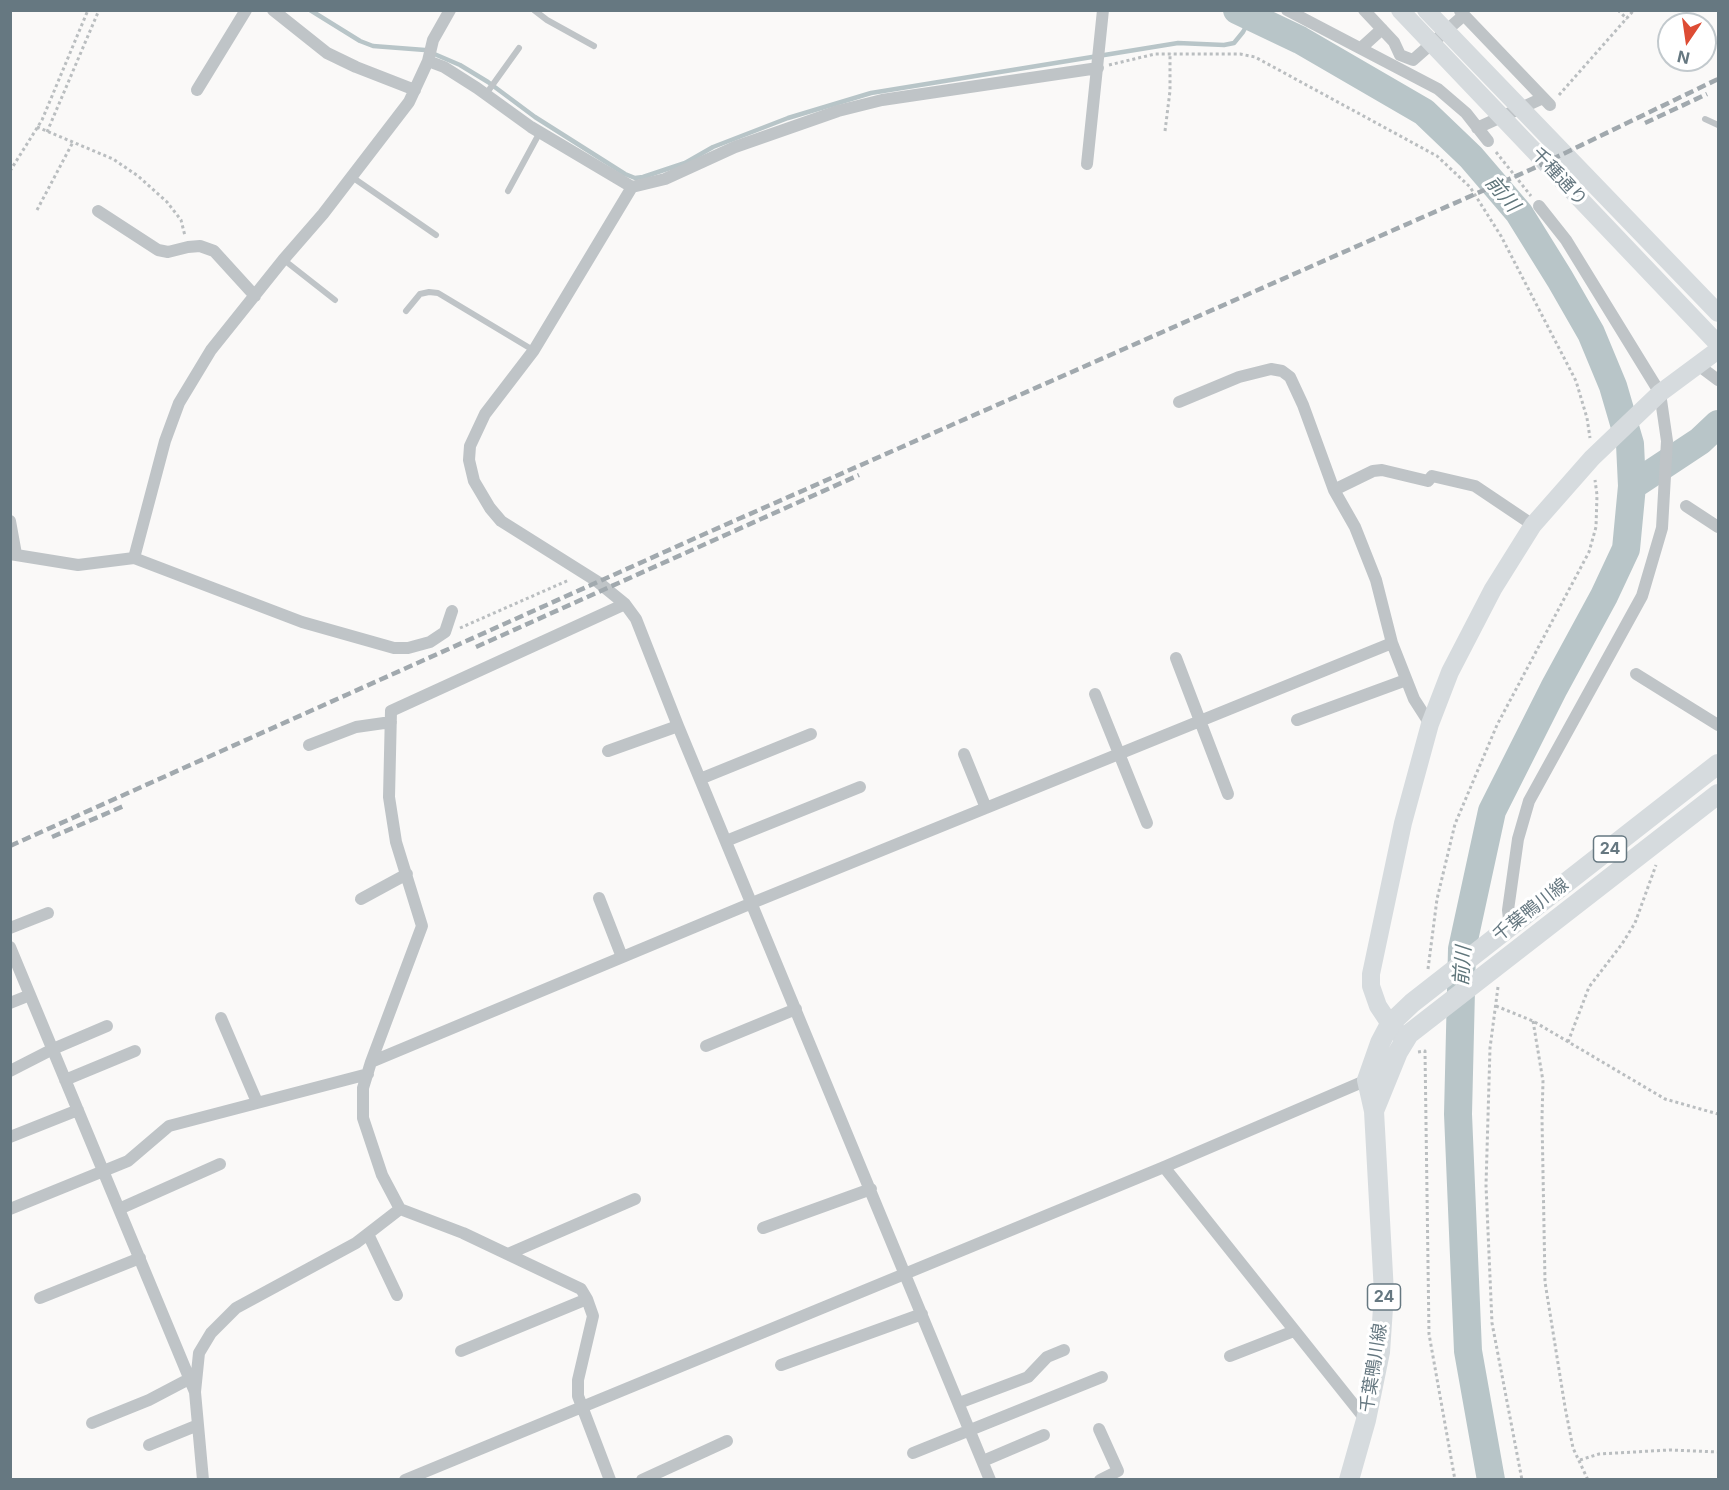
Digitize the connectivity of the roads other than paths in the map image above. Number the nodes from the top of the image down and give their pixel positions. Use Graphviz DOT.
graph roads {
  1 [pos="246,10"];
  2 [pos="273,10"];
  3 [pos="450,10"];
  4 [pos="534,10"];
  5 [pos="1103,10"];
  6 [pos="1287,10"];
  7 [pos="1364,10"];
  8 [pos="1400,10"];
  9 [pos="1426,10"];
  10 [pos="1461,13"];
  11 [pos="1382,29"];
  12 [pos="594,46"];
  13 [pos="519,48"];
  14 [pos="1361,48"];
  15 [pos="428,61"];
  16 [pos="1098,66"];
  17 [pos="197,90"];
  18 [pos="415,90"];
  19 [pos="486,94"];
  20 [pos="1705,119"];
  21 [pos="1719,125"];
  22 [pos="1477,128"];
  23 [pos="540,132"];
  24 [pos="1488,141"];
  25 [pos="1087,164"];
  26 [pos="352,177"];
  27 [pos="632,187"];
  28 [pos="508,191"];
  29 [pos="1539,206"];
  30 [pos="98,211"];
  31 [pos="436,235"];
  32 [pos="283,260"];
  33 [pos="255,296"];
  34 [pos="335,300"];
  35 [pos="406,311"];
  36 [pos="1719,313"];
  37 [pos="1719,344"];
  38 [pos="534,350"];
  39 [pos="1719,350"];
  40 [pos="1698,365"];
  41 [pos="1719,381"];
  42 [pos="1660,393"];
  43 [pos="1179,402"];
  44 [pos="1334,490"];
  45 [pos="1686,506"];
  46 [pos="10,521"];
  47 [pos="1533,525"];
  48 [pos="1719,527"];
  49 [pos="13,554"];
  50 [pos="134,558"];
  51 [pos="625,604"];
  52 [pos="452,611"];
  53 [pos="1392,643"];
  54 [pos="1176,658"];
  55 [pos="1636,674"];
  56 [pos="1406,680"];
  57 [pos="1095,694"];
  58 [pos="1297,720"];
  59 [pos="1199,721"];
  60 [pos="391,722"];
  61 [pos="1718,722"];
  62 [pos="1430,724"];
  63 [pos="678,726"];
  64 [pos="811,734"];
  65 [pos="309,745"];
  66 [pos="608,751"];
  67 [pos="964,754"];
  68 [pos="1118,754"];
  69 [pos="1719,764"];
  70 [pos="700,780"];
  71 [pos="860,787"];
  72 [pos="1228,794"];
  73 [pos="1719,794"];
  74 [pos="986,808"];
  75 [pos="1147,823"];
  76 [pos="726,841"];
  77 [pos="406,874"];
  78 [pos="361,898"];
  79 [pos="599,898"];
  80 [pos="752,903"];
  81 [pos="48,913"];
  82 [pos="10,928"];
  83 [pos="1508,928"];
  84 [pos="10,947"];
  85 [pos="622,957"];
  86 [pos="30,995"];
  87 [pos="10,1004"];
  88 [pos="796,1009"];
  89 [pos="221,1018"];
  90 [pos="1390,1024"];
  91 [pos="107,1026"];
  92 [pos="706,1046"];
  93 [pos="1410,1046"];
  94 [pos="53,1049"];
  95 [pos="135,1051"];
  96 [pos="370,1068"];
  97 [pos="10,1071"];
  98 [pos="66,1080"];
  99 [pos="1368,1080"];
  100 [pos="257,1102"];
  101 [pos="78,1110"];
  102 [pos="1374,1111"];
  103 [pos="10,1137"];
  104 [pos="220,1164"];
  105 [pos="1164,1167"];
  106 [pos="104,1172"];
  107 [pos="870,1189"];
  108 [pos="635,1200"];
  109 [pos="10,1209"];
  110 [pos="119,1209"];
  111 [pos="400,1209"];
  112 [pos="763,1228"];
  113 [pos="368,1234"];
  114 [pos="508,1254"];
  115 [pos="140,1258"];
  116 [pos="906,1274"];
  117 [pos="397,1295"];
  118 [pos="40,1298"];
  119 [pos="587,1299"];
  120 [pos="922,1314"];
  121 [pos="1294,1331"];
  122 [pos="1064,1350"];
  123 [pos="461,1351"];
  124 [pos="1230,1356"];
  125 [pos="781,1365"];
  126 [pos="1102,1377"];
  127 [pos="189,1379"];
  128 [pos="195,1392"];
  129 [pos="959,1403"];
  130 [pos="580,1406"];
  131 [pos="1366,1420"];
  132 [pos="92,1422"];
  133 [pos="198,1425"];
  134 [pos="1099,1429"];
  135 [pos="970,1430"];
  136 [pos="1044,1435"];
  137 [pos="727,1441"];
  138 [pos="149,1445"];
  139 [pos="913,1453"];
  140 [pos="983,1461"];
  141 [pos="203,1479"];
  142 [pos="405,1479"];
  143 [pos="609,1479"];
  144 [pos="642,1479"];
  145 [pos="990,1479"];
  146 [pos="1100,1479"];
  147 [pos="1349,1479"];
  1 -- 17 [label="street"];
  2 -- 18 [label="street"];
  3 -- 15 [label="street"];
  4 -- 12 [label="lane"];
  5 -- 16 [label="street"];
  6 -- 14 [label="street"];
  7 -- 11 [label="street"];
  8 -- 37 [label="street, 千種通り"];
  9 -- 36 [label="street, 千種通り"];
  10 -- 11 [label="street"];
  10 -- 22 [label="street"];
  11 -- 14 [label="street"];
  13 -- 19 [label="lane"];
  14 -- 22 [label="street"];
  15 -- 18 [label="street"];
  15 -- 19 [label="street"];
  16 -- 25 [label="street"];
  16 -- 27 [label="street"];
  18 -- 26 [label="street"];
  19 -- 23 [label="street"];
  20 -- 21 [label="lane"];
  22 -- 24 [label="street"];
  23 -- 27 [label="street"];
  23 -- 28 [label="lane"];
  26 -- 31 [label="lane"];
  26 -- 32 [label="street"];
  27 -- 38 [label="street"];
  29 -- 42 [label="street"];
  30 -- 33 [label="street"];
  32 -- 33 [label="street"];
  32 -- 34 [label="lane"];
  33 -- 50 [label="street"];
  35 -- 38 [label="lane"];
  38 -- 51 [label="street"];
  39 -- 40 [label="street"];
  40 -- 41 [label="street"];
  40 -- 42 [label="street"];
  42 -- 47 [label="street"];
  42 -- 83 [label="street"];
  43 -- 44 [label="street"];
  44 -- 47 [label="street"];
  44 -- 53 [label="street"];
  45 -- 48 [label="street"];
  46 -- 49 [label="street"];
  47 -- 62 [label="street"];
  49 -- 50 [label="street"];
  50 -- 52 [label="street"];
  51 -- 60 [label="street"];
  51 -- 63 [label="street"];
  53 -- 56 [label="street"];
  53 -- 59 [label="street"];
  54 -- 59 [label="street"];
  55 -- 61 [label="street"];
  56 -- 58 [label="street"];
  56 -- 62 [label="street"];
  57 -- 68 [label="street"];
  59 -- 68 [label="street"];
  59 -- 72 [label="street"];
  60 -- 65 [label="street"];
  60 -- 77 [label="street"];
  62 -- 90 [label="street"];
  63 -- 66 [label="street"];
  63 -- 70 [label="street"];
  64 -- 70 [label="street"];
  67 -- 74 [label="street"];
  68 -- 74 [label="street"];
  68 -- 75 [label="street"];
  69 -- 83 [label="main road, 千葉鴨川線 / 24"];
  70 -- 76 [label="street"];
  71 -- 76 [label="street"];
  73 -- 93 [label="main road, 千葉鴨川線 / 24"];
  74 -- 80 [label="street"];
  76 -- 80 [label="street"];
  77 -- 78 [label="street"];
  77 -- 96 [label="street"];
  79 -- 85 [label="street"];
  80 -- 85 [label="street"];
  80 -- 88 [label="street"];
  81 -- 82 [label="street"];
  83 -- 90 [label="main road, 千葉鴨川線 / 24"];
  84 -- 86 [label="street"];
  85 -- 96 [label="street"];
  86 -- 87 [label="street"];
  86 -- 94 [label="street"];
  88 -- 92 [label="street"];
  88 -- 107 [label="street"];
  89 -- 100 [label="street"];
  90 -- 93 [label="street"];
  90 -- 99 [label="main road, 千葉鴨川線 / 24"];
  91 -- 94 [label="street"];
  93 -- 102 [label="main road, 千葉鴨川線 / 24"];
  94 -- 97 [label="street"];
  94 -- 98 [label="street"];
  95 -- 98 [label="street"];
  96 -- 100 [label="street"];
  96 -- 111 [label="street"];
  98 -- 101 [label="street"];
  99 -- 102 [label="main road, 千葉鴨川線 / 24"];
  99 -- 105 [label="street"];
  100 -- 106 [label="street"];
  101 -- 103 [label="street"];
  101 -- 106 [label="street"];
  102 -- 131 [label="main road, 千葉鴨川線 / 24"];
  104 -- 110 [label="street"];
  105 -- 116 [label="street"];
  105 -- 121 [label="street"];
  106 -- 109 [label="street"];
  106 -- 110 [label="street"];
  107 -- 112 [label="street"];
  107 -- 116 [label="street"];
  108 -- 114 [label="street"];
  110 -- 115 [label="street"];
  111 -- 113 [label="street"];
  111 -- 114 [label="street"];
  113 -- 117 [label="street"];
  113 -- 128 [label="street"];
  114 -- 119 [label="street"];
  115 -- 118 [label="street"];
  115 -- 127 [label="street"];
  116 -- 120 [label="street"];
  116 -- 130 [label="street"];
  119 -- 123 [label="street"];
  119 -- 130 [label="street"];
  120 -- 125 [label="street"];
  120 -- 129 [label="street"];
  121 -- 124 [label="street"];
  121 -- 131 [label="street"];
  122 -- 129 [label="street"];
  126 -- 135 [label="street"];
  127 -- 128 [label="street"];
  127 -- 132 [label="street"];
  128 -- 133 [label="street"];
  129 -- 135 [label="street"];
  130 -- 142 [label="street"];
  130 -- 143 [label="street"];
  131 -- 147 [label="main road, 千葉鴨川線 / 24"];
  133 -- 138 [label="street"];
  133 -- 141 [label="street"];
  134 -- 146 [label="street"];
  135 -- 139 [label="street"];
  135 -- 140 [label="street"];
  136 -- 140 [label="street"];
  137 -- 144 [label="street"];
  140 -- 145 [label="street"];
}
